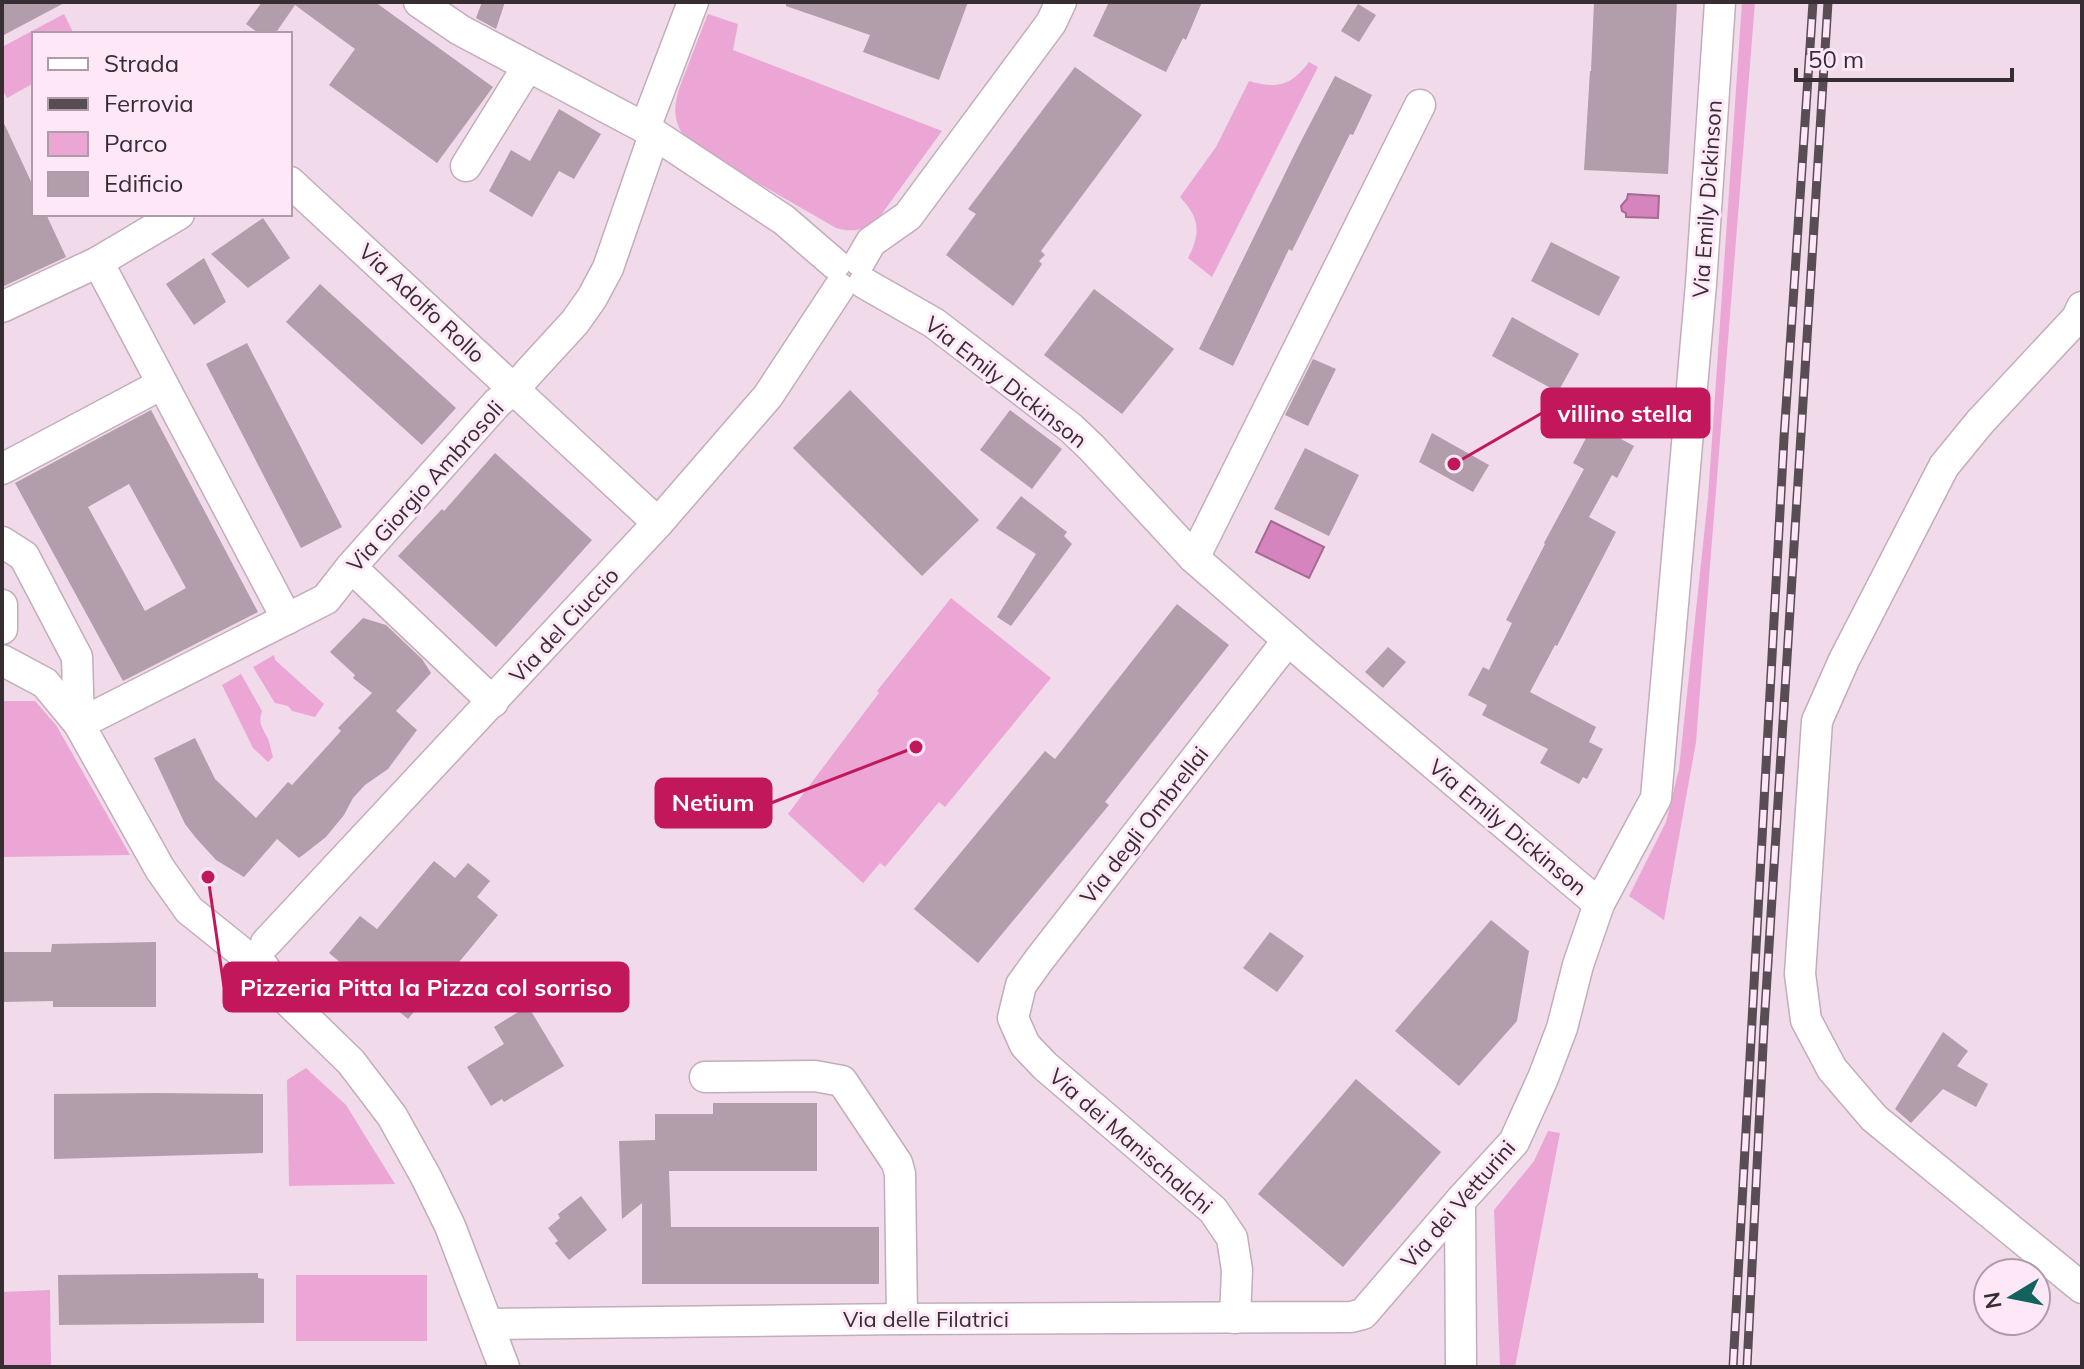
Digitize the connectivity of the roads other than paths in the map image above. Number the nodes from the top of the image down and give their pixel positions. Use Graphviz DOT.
graph roads {
  1 [pos="419,2"];
  2 [pos="693,2"];
  3 [pos="1061,2"];
  4 [pos="1720,2"];
  5 [pos="528,66"];
  6 [pos="1420,105"];
  7 [pos="650,132"];
  8 [pos="466,166"];
  9 [pos="292,184"];
  10 [pos="176,216"];
  11 [pos="98,262"];
  12 [pos="850,274"];
  13 [pos="2,307"];
  14 [pos="2082,307"];
  15 [pos="162,384"];
  16 [pos="514,389"];
  17 [pos="2,469"];
  18 [pos="658,523"];
  19 [pos="2,542"];
  20 [pos="1194,558"];
  21 [pos="351,567"];
  22 [pos="2,605"];
  23 [pos="287,619"];
  24 [pos="2,629"];
  25 [pos="1288,640"];
  26 [pos="2,660"];
  27 [pos="493,702"];
  28 [pos="79,724"];
  29 [pos="1599,904"];
  30 [pos="257,953"];
  31 [pos="1013,1018"];
  32 [pos="705,1077"];
  33 [pos="1460,1201"];
  34 [pos="2082,1288"];
  35 [pos="1363,1314"];
  36 [pos="1235,1318"];
  37 [pos="902,1319"];
  38 [pos="488,1324"];
  39 [pos="504,1367"];
  40 [pos="1461,1367"];
  1 -- 5 [label="street, Via Emily Dickinson"];
  2 -- 7 [label="street, Via Giorgio Ambrosoli"];
  3 -- 12 [label="street"];
  4 -- 29 [label="street, Via Emily Dickinson"];
  5 -- 7 [label="street, Via Emily Dickinson"];
  5 -- 8 [label="street"];
  6 -- 20 [label="street"];
  7 -- 12 [label="street, Via Emily Dickinson"];
  7 -- 16 [label="street, Via Giorgio Ambrosoli"];
  9 -- 16 [label="street, Via Adolfo Rollo"];
  10 -- 11 [label="street"];
  11 -- 13 [label="street"];
  11 -- 15 [label="street"];
  12 -- 18 [label="street, Via del Ciuccio"];
  12 -- 20 [label="street, Via Emily Dickinson"];
  14 -- 34 [label="street"];
  15 -- 17 [label="street"];
  15 -- 23 [label="street"];
  16 -- 18 [label="street, Via Adolfo Rollo"];
  16 -- 21 [label="street, Via Giorgio Ambrosoli"];
  18 -- 27 [label="street, Via del Ciuccio"];
  19 -- 28 [label="street"];
  20 -- 25 [label="street, Via Emily Dickinson"];
  21 -- 23 [label="street, Via Giorgio Ambrosoli"];
  21 -- 27 [label="street"];
  22 -- 24 [label="street"];
  23 -- 28 [label="street, Via Giorgio Ambrosoli"];
  25 -- 29 [label="street, Via Emily Dickinson"];
  25 -- 31 [label="street, Via degli Ombrellai"];
  26 -- 28 [label="street"];
  27 -- 30 [label="street, Via del Ciuccio"];
  28 -- 30 [label="street"];
  29 -- 33 [label="street, Via dei Vetturini"];
  30 -- 38 [label="street"];
  31 -- 36 [label="street, Via dei Manischalchi"];
  32 -- 37 [label="street"];
  33 -- 35 [label="street, Via dei Vetturini"];
  33 -- 40 [label="street"];
  35 -- 36 [label="street, Via delle Filatrici"];
  36 -- 37 [label="street, Via delle Filatrici"];
  37 -- 38 [label="street, Via delle Filatrici"];
  38 -- 39 [label="street"];
}
